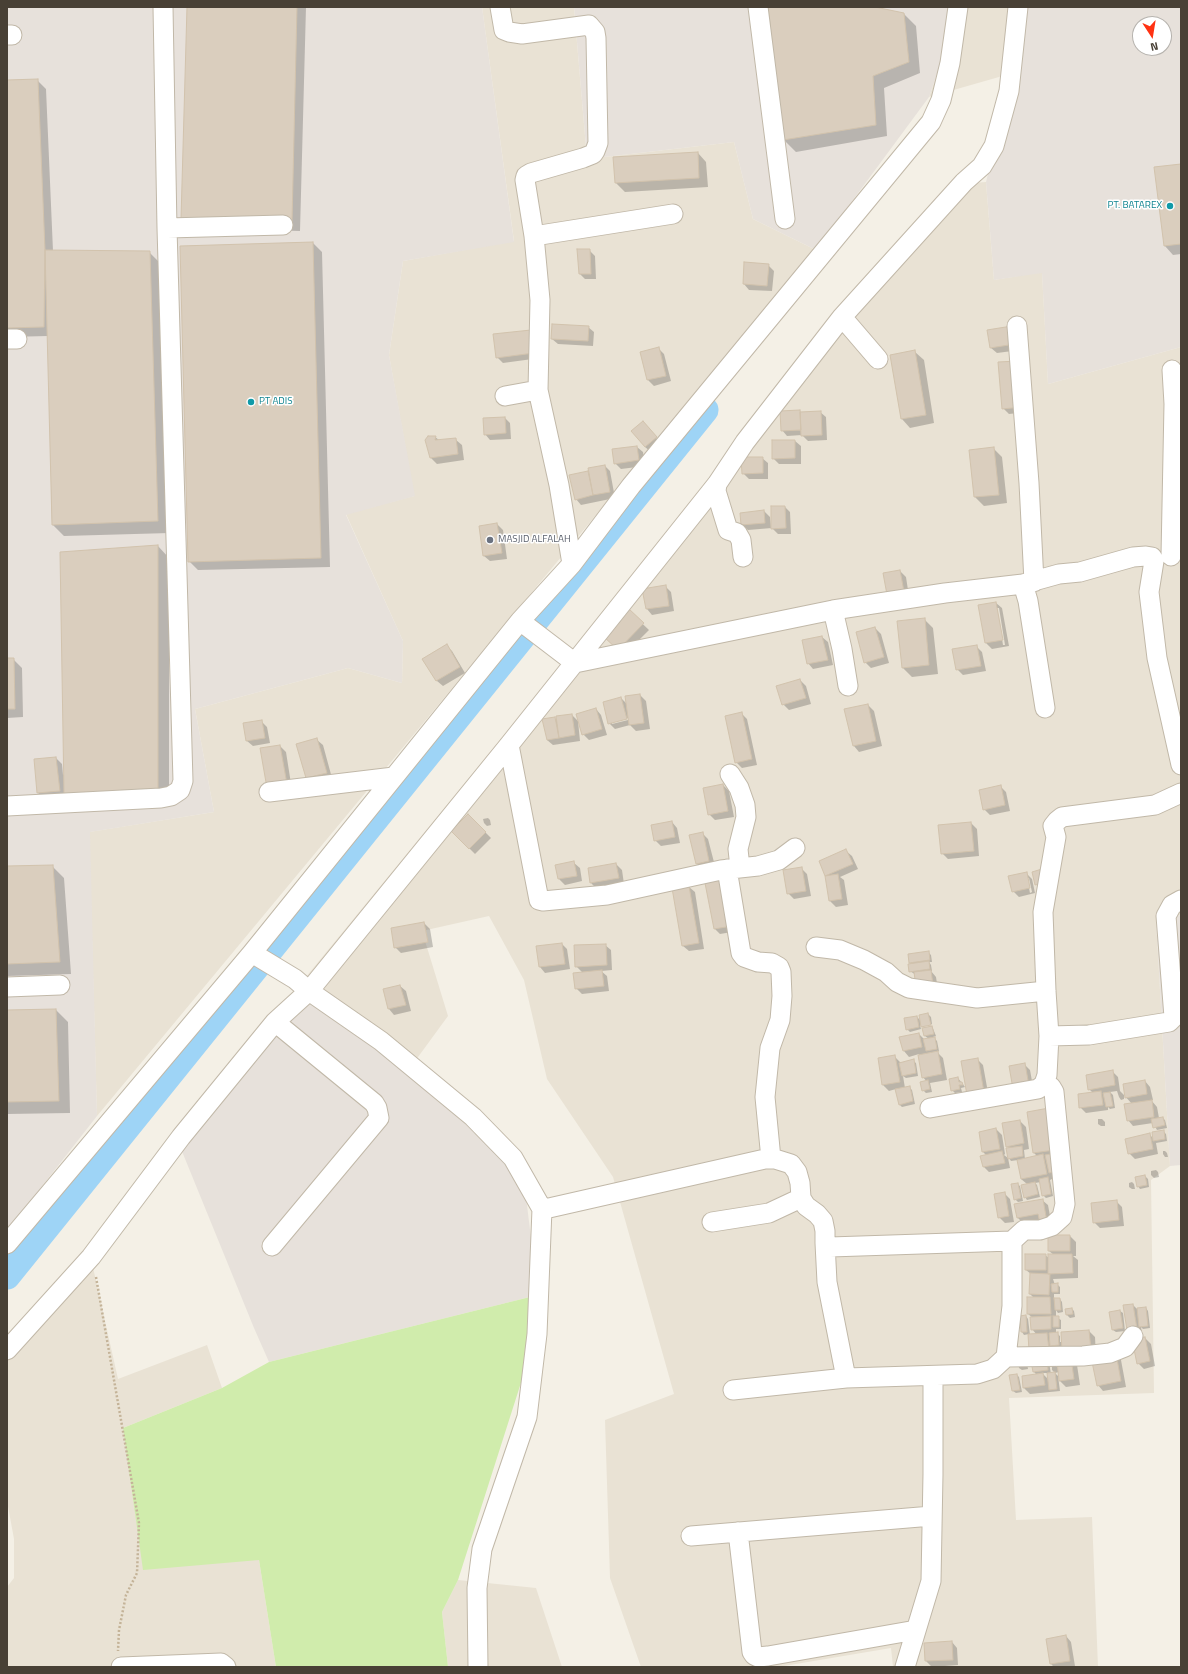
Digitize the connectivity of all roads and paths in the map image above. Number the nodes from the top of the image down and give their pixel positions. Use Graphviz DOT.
graph roads {
  1 [pos="162,7"];
  2 [pos="500,7"];
  3 [pos="758,7"];
  4 [pos="958,7"];
  5 [pos="1018,7"];
  6 [pos="673,214"];
  7 [pos="785,219"];
  8 [pos="283,225"];
  9 [pos="167,228"];
  10 [pos="534,236"];
  11 [pos="842,317"];
  12 [pos="1017,326"];
  13 [pos="878,360"];
  14 [pos="1172,370"];
  15 [pos="538,390"];
  16 [pos="504,396"];
  17 [pos="717,484"];
  18 [pos="743,558"];
  19 [pos="1169,558"];
  20 [pos="572,564"];
  21 [pos="1029,583"];
  22 [pos="833,610"];
  23 [pos="524,624"];
  24 [pos="575,663"];
  25 [pos="848,686"];
  26 [pos="1045,708"];
  27 [pos="509,745"];
  28 [pos="1181,765"];
  29 [pos="730,774"];
  30 [pos="394,777"];
  31 [pos="269,792"];
  32 [pos="1181,793"];
  33 [pos="7,806"];
  34 [pos="795,848"];
  35 [pos="734,868"];
  36 [pos="1181,900"];
  37 [pos="816,947"];
  38 [pos="254,955"];
  39 [pos="60,985"];
  40 [pos="7,987"];
  41 [pos="309,991"];
  42 [pos="1046,992"];
  43 [pos="275,1022"];
  44 [pos="1049,1036"];
  45 [pos="1044,1084"];
  46 [pos="930,1108"];
  47 [pos="771,1159"];
  48 [pos="801,1198"];
  49 [pos="551,1207"];
  50 [pos="712,1222"];
  51 [pos="1012,1241"];
  52 [pos="824,1243"];
  53 [pos="7,1244"];
  54 [pos="272,1246"];
  55 [pos="91,1258"];
  56 [pos="1133,1336"];
  57 [pos="7,1350"];
  58 [pos="1006,1357"];
  59 [pos="933,1376"];
  60 [pos="846,1378"];
  61 [pos="733,1390"];
  62 [pos="932,1516"];
  63 [pos="738,1532"];
  64 [pos="691,1536"];
  65 [pos="916,1630"];
  66 [pos="117,1667"];
  67 [pos="121,1667"];
  68 [pos="226,1667"];
  69 [pos="478,1667"];
  70 [pos="905,1667"];
  1 -- 9 [label="street"];
  2 -- 10 [label="street"];
  3 -- 7 [label="street"];
  4 -- 20 [label="street"];
  5 -- 11 [label="street"];
  6 -- 10 [label="street"];
  8 -- 9 [label="street"];
  9 -- 33 [label="street"];
  10 -- 15 [label="street"];
  11 -- 13 [label="street"];
  11 -- 17 [label="street"];
  12 -- 21 [label="street"];
  14 -- 19 [label="street"];
  15 -- 16 [label="street"];
  15 -- 20 [label="street"];
  17 -- 18 [label="street"];
  17 -- 24 [label="street"];
  19 -- 21 [label="street"];
  19 -- 28 [label="street"];
  20 -- 23 [label="street"];
  21 -- 22 [label="street"];
  21 -- 26 [label="street"];
  22 -- 24 [label="street"];
  22 -- 25 [label="street"];
  23 -- 24 [label="street"];
  23 -- 30 [label="street"];
  24 -- 27 [label="street"];
  27 -- 35 [label="street"];
  27 -- 41 [label="street"];
  29 -- 35 [label="street"];
  30 -- 31 [label="street"];
  30 -- 38 [label="street"];
  32 -- 42 [label="street"];
  34 -- 35 [label="street"];
  35 -- 47 [label="street"];
  36 -- 44 [label="street"];
  37 -- 42 [label="street"];
  38 -- 41 [label="street"];
  38 -- 53 [label="street"];
  39 -- 40 [label="street"];
  41 -- 43 [label="street"];
  41 -- 49 [label="street"];
  42 -- 44 [label="street"];
  43 -- 54 [label="street"];
  43 -- 55 [label="street"];
  44 -- 45 [label="street"];
  45 -- 46 [label="street"];
  45 -- 51 [label="street"];
  47 -- 48 [label="street"];
  47 -- 49 [label="street"];
  48 -- 50 [label="street"];
  48 -- 52 [label="street"];
  49 -- 69 [label="street"];
  51 -- 52 [label="street"];
  51 -- 58 [label="street"];
  52 -- 60 [label="street"];
  55 -- 57 [label="street"];
  55 -- 67 [label="path"];
  56 -- 58 [label="street"];
  58 -- 59 [label="street"];
  59 -- 60 [label="street"];
  59 -- 62 [label="street"];
  60 -- 61 [label="street"];
  62 -- 63 [label="street"];
  62 -- 65 [label="street"];
  63 -- 64 [label="street"];
  63 -- 65 [label="street"];
  65 -- 70 [label="street"];
  66 -- 67 [label="street"];
  67 -- 68 [label="street"];
}
